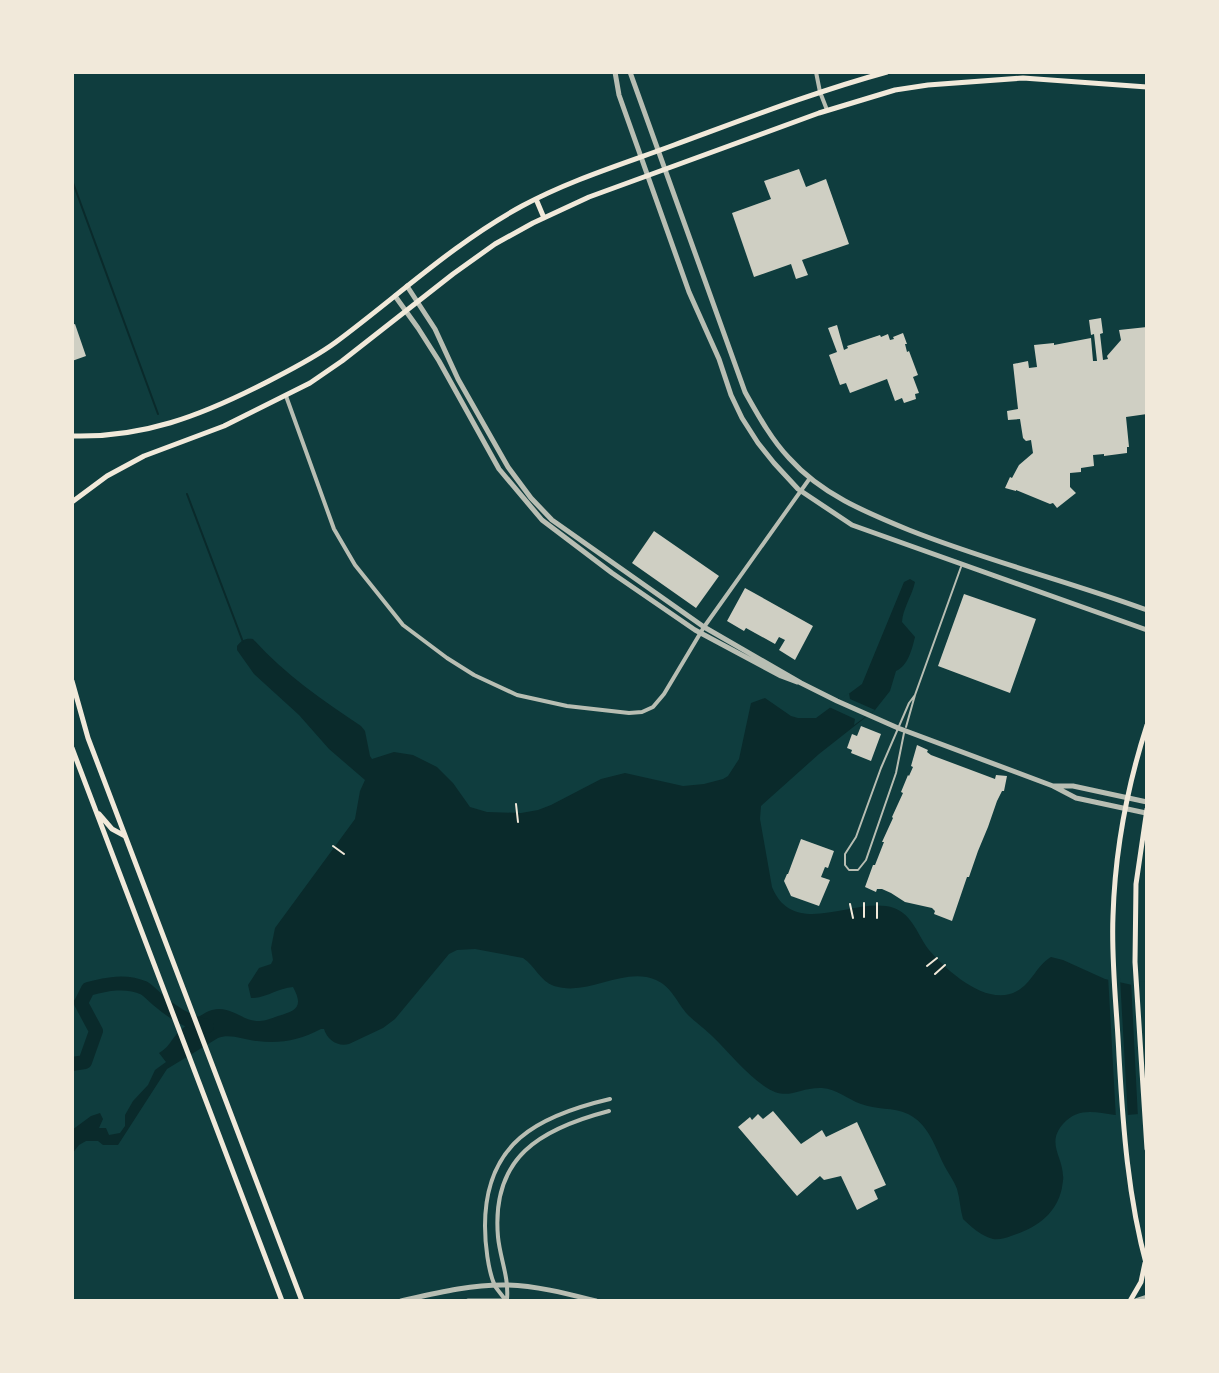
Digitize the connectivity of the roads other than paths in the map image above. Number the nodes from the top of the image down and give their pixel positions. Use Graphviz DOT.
graph roads {
  1 [pos="615,72"];
  2 [pos="630,72"];
  3 [pos="816,72"];
  4 [pos="887,72"];
  5 [pos="1023,75"];
  6 [pos="1147,87"];
  7 [pos="820,92"];
  8 [pos="827,110"];
  9 [pos="659,151"];
  10 [pos="641,157"];
  11 [pos="666,170"];
  12 [pos="649,176"];
  13 [pos="536,199"];
  14 [pos="544,218"];
  15 [pos="407,286"];
  16 [pos="395,296"];
  17 [pos="418,301"];
  18 [pos="407,311"];
  19 [pos="286,396"];
  20 [pos="72,436"];
  21 [pos="810,478"];
  22 [pos="800,490"];
  23 [pos="72,502"];
  24 [pos="962,564"];
  25 [pos="1147,610"];
  26 [pos="703,630"];
  27 [pos="1147,630"];
  28 [pos="72,681"];
  29 [pos="915,695"];
  30 [pos="1147,725"];
  31 [pos="902,729"];
  32 [pos="72,748"];
  33 [pos="1053,786"];
  34 [pos="1127,796"];
  35 [pos="1147,802"];
  36 [pos="1124,807"];
  37 [pos="96,811"];
  38 [pos="1147,811"];
  39 [pos="126,837"];
  40 [pos="610,1099"];
  41 [pos="609,1111"];
  42 [pos="1147,1149"];
  43 [pos="1146,1264"];
  44 [pos="508,1285"];
  45 [pos="495,1286"];
  46 [pos="1147,1297"];
  47 [pos="282,1301"];
  48 [pos="302,1301"];
  49 [pos="401,1301"];
  50 [pos="468,1301"];
  51 [pos="503,1301"];
  52 [pos="596,1301"];
  53 [pos="1132,1301"];
  1 -- 10 [label="street"];
  2 -- 9 [label="street"];
  3 -- 7 [label="street"];
  4 -- 7 [label="main road"];
  5 -- 6 [label="main road"];
  5 -- 8 [label="main road"];
  7 -- 8 [label="street"];
  7 -- 9 [label="main road"];
  8 -- 11 [label="main road"];
  9 -- 10 [label="main road"];
  9 -- 11 [label="street"];
  10 -- 12 [label="street"];
  10 -- 13 [label="main road"];
  11 -- 12 [label="main road"];
  11 -- 21 [label="street"];
  12 -- 14 [label="main road"];
  12 -- 22 [label="street"];
  13 -- 14 [label="main road"];
  13 -- 15 [label="main road"];
  14 -- 17 [label="main road"];
  15 -- 16 [label="main road"];
  15 -- 17 [label="street"];
  16 -- 18 [label="street"];
  16 -- 20 [label="main road"];
  17 -- 18 [label="main road"];
  17 -- 26 [label="street"];
  18 -- 19 [label="main road"];
  18 -- 26 [label="street"];
  19 -- 23 [label="main road"];
  19 -- 26 [label="street"];
  21 -- 22 [label="street"];
  21 -- 25 [label="street"];
  22 -- 24 [label="street"];
  22 -- 26 [label="street"];
  24 -- 27 [label="street"];
  24 -- 29 [label="lane"];
  26 -- 31 [label="street"];
  28 -- 39 [label="main road"];
  29 -- 31 [label="lane"];
  29 -- 31 [label="lane"];
  30 -- 34 [label="main road"];
  31 -- 31 [label="lane"];
  31 -- 33 [label="street"];
  32 -- 37 [label="main road"];
  33 -- 34 [label="street"];
  33 -- 36 [label="street"];
  34 -- 35 [label="street"];
  34 -- 36 [label="main road"];
  36 -- 38 [label="street"];
  36 -- 43 [label="main road"];
  37 -- 39 [label="main road"];
  37 -- 47 [label="main road"];
  38 -- 42 [label="main road"];
  39 -- 48 [label="main road"];
  40 -- 45 [label="street"];
  41 -- 44 [label="street"];
  43 -- 53 [label="main road"];
  44 -- 45 [label="street"];
  44 -- 45 [label="street"];
  44 -- 52 [label="street"];
  45 -- 49 [label="street"];
  46 -- 53 [label="street"];
  50 -- 51 [label="street"];
}
